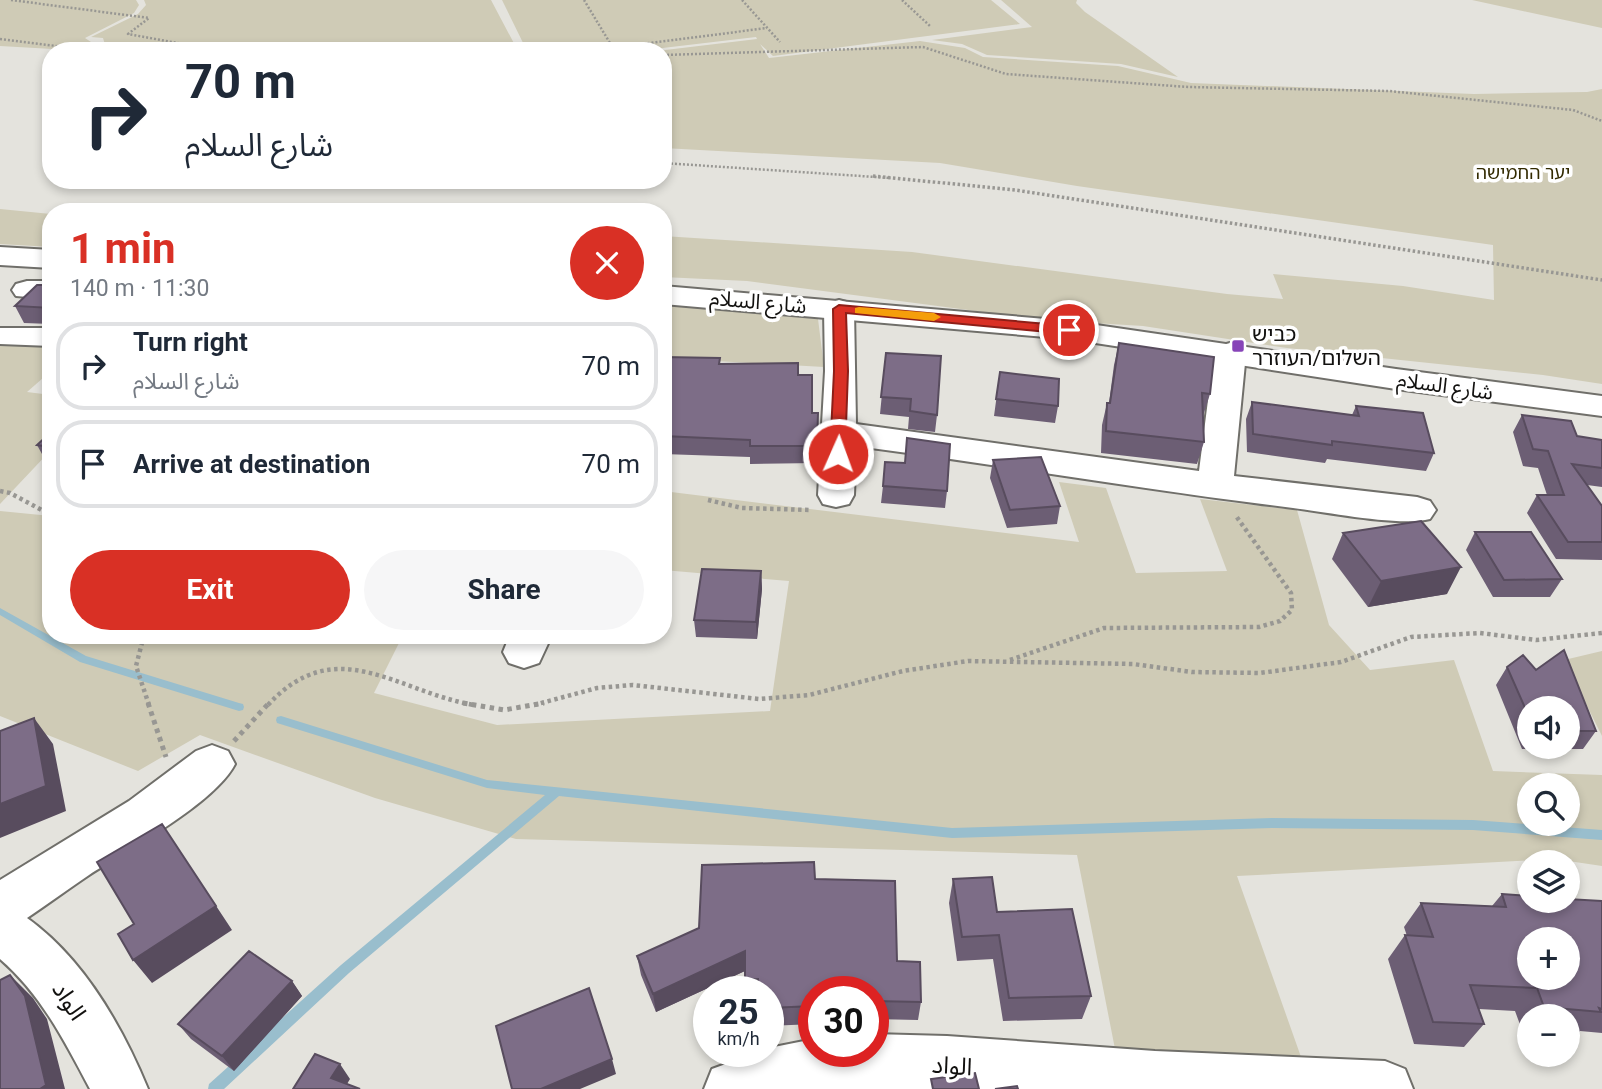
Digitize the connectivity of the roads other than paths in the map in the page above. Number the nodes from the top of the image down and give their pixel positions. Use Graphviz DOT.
graph roads {
  1 [pos="0,256"];
  2 [pos="42,258"];
  3 [pos="672,296"];
  4 [pos="839,309"];
  5 [pos="4,336"];
  6 [pos="42,337"];
  7 [pos="1230,353"];
  8 [pos="1602,406"];
  9 [pos="839,433"];
  10 [pos="1215,487"];
  11 [pos="836,495"];
  12 [pos="1417,510"];
  13 [pos="212,764"];
  14 [pos="0,908"];
  15 [pos="0,929"];
  16 [pos="1101,1082"];
  17 [pos="762,1084"];
  18 [pos="120,1089"];
  19 [pos="1385,1089"];
  1 -- 2 [label="street"];
  3 -- 4 [label="street, شارع السلام"];
  4 -- 7 [label="street, شارع السلام"];
  4 -- 9 [label="street"];
  5 -- 6 [label="street"];
  7 -- 8 [label="street, شارع السلام"];
  7 -- 10 [label="street"];
  9 -- 10 [label="street"];
  9 -- 11 [label="street"];
  10 -- 12 [label="street"];
  13 -- 14 [label="street"];
  15 -- 18 [label="street, الواد"];
  16 -- 17 [label="street, الواد"];
  16 -- 19 [label="street, الواد"];
}
